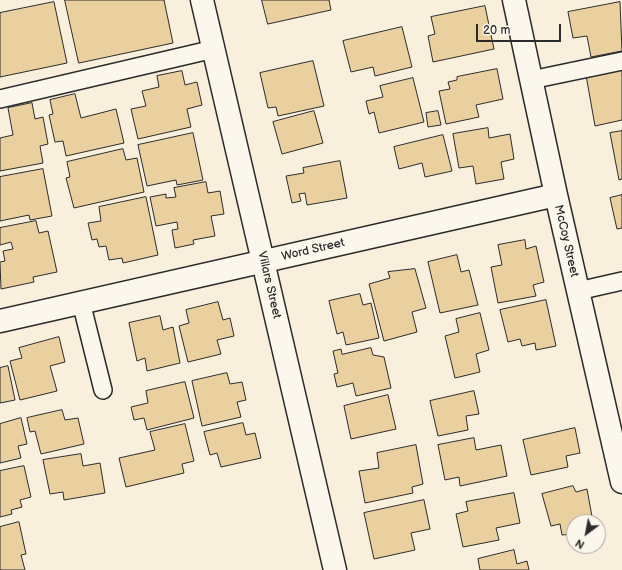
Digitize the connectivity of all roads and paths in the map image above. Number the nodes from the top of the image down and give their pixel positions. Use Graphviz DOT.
graph roads {
  1 [pos="202,0"];
  2 [pos="514,0"];
  3 [pos="214,50"];
  4 [pos="622,62"];
  5 [pos="531,80"];
  6 [pos="0,99"];
  7 [pos="556,194"];
  8 [pos="263,261"];
  9 [pos="622,281"];
  10 [pos="578,291"];
  11 [pos="81,302"];
  12 [pos="0,320"];
  13 [pos="103,390"];
  14 [pos="621,470"];
  15 [pos="335,570"];
  1 -- 3 [label="street, Villars Street"];
  2 -- 5 [label="street, McCoy Street"];
  3 -- 6 [label="lane"];
  3 -- 8 [label="street, Villars Street"];
  4 -- 5 [label="lane"];
  5 -- 7 [label="street, McCoy Street"];
  7 -- 8 [label="street, Word Street"];
  7 -- 10 [label="street, McCoy Street"];
  8 -- 11 [label="street, Word Street"];
  8 -- 15 [label="street, Villars Street"];
  9 -- 10 [label="lane"];
  10 -- 14 [label="street, McCoy Street"];
  11 -- 12 [label="street, Word Street"];
  11 -- 13 [label="lane"];
}
